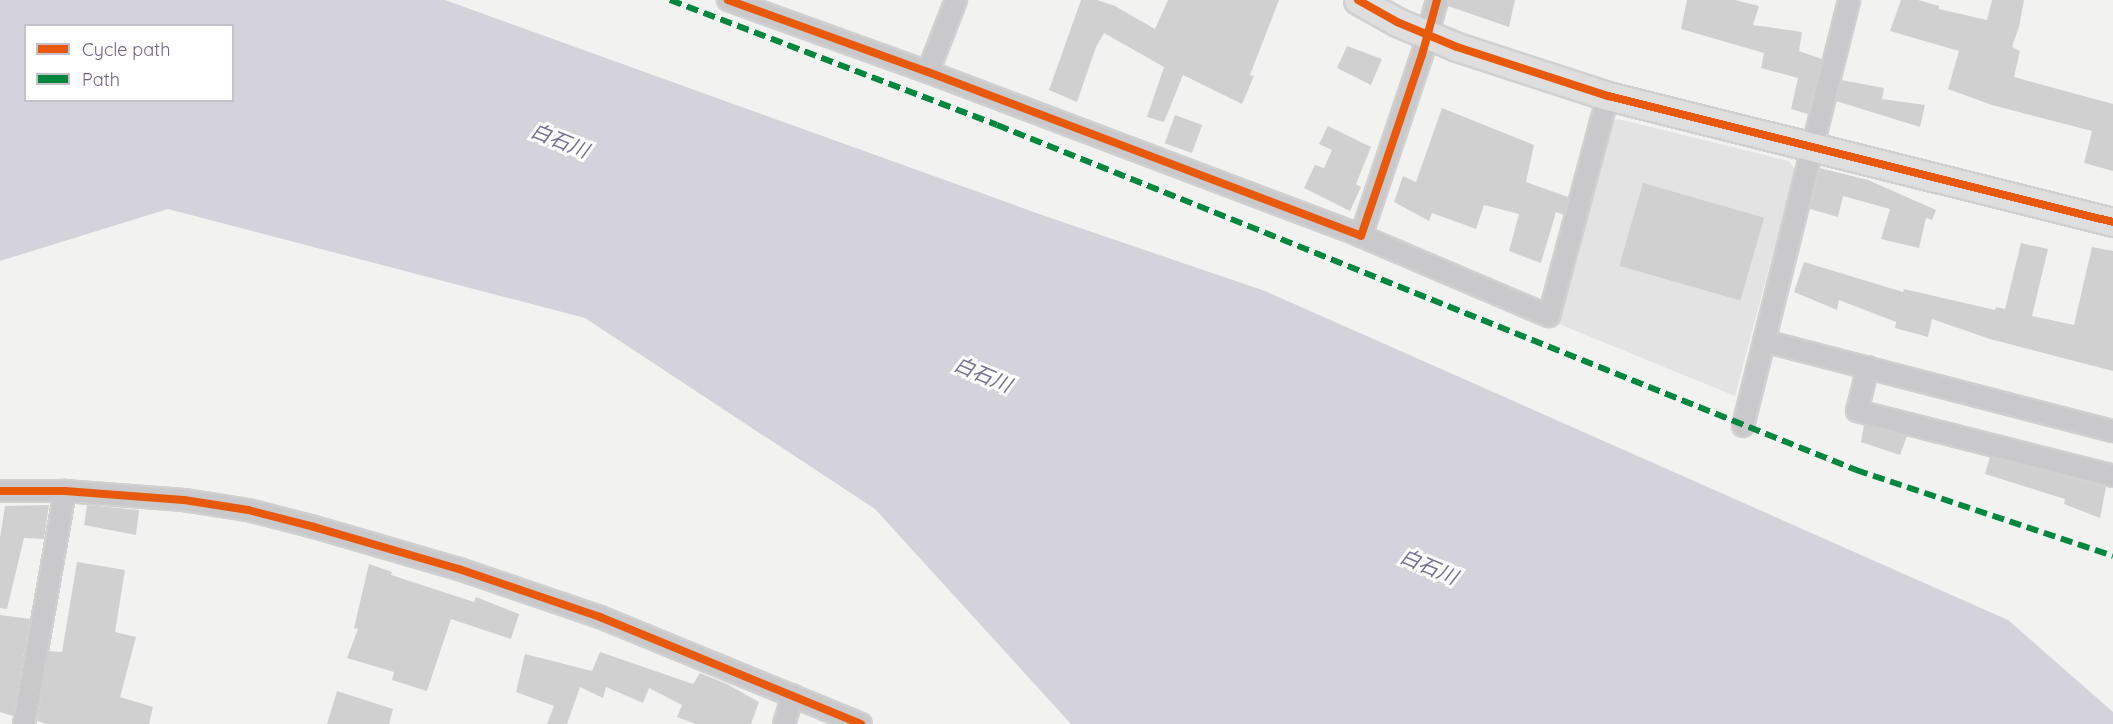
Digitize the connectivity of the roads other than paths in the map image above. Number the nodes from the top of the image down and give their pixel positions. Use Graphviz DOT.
graph roads {
  1 [pos="728,0"];
  2 [pos="956,0"];
  3 [pos="1358,0"];
  4 [pos="1437,0"];
  5 [pos="1850,0"];
  6 [pos="750,4"];
  7 [pos="1428,36"];
  8 [pos="928,72"];
  9 [pos="1608,96"];
  10 [pos="1813,147"];
  11 [pos="2113,222"];
  12 [pos="1361,236"];
  13 [pos="1764,341"];
  14 [pos="1868,368"];
  15 [pos="1743,426"];
  16 [pos="2113,431"];
  17 [pos="2113,476"];
  18 [pos="0,491"];
  19 [pos="65,491"];
  20 [pos="793,695"];
  21 [pos="24,724"];
  22 [pos="784,724"];
  23 [pos="861,724"];
  1 -- 6 [label="street"];
  2 -- 8 [label="street"];
  3 -- 7 [label="street"];
  4 -- 7 [label="street"];
  5 -- 10 [label="street"];
  6 -- 8 [label="street"];
  7 -- 9 [label="street"];
  7 -- 12 [label="street"];
  8 -- 12 [label="street"];
  9 -- 10 [label="street"];
  9 -- 12 [label="street"];
  10 -- 11 [label="street"];
  10 -- 13 [label="street"];
  13 -- 14 [label="street"];
  13 -- 15 [label="street"];
  14 -- 16 [label="street"];
  14 -- 17 [label="street"];
  18 -- 19 [label="street"];
  19 -- 20 [label="street"];
  19 -- 21 [label="street"];
  20 -- 22 [label="street"];
  20 -- 23 [label="street"];
}
